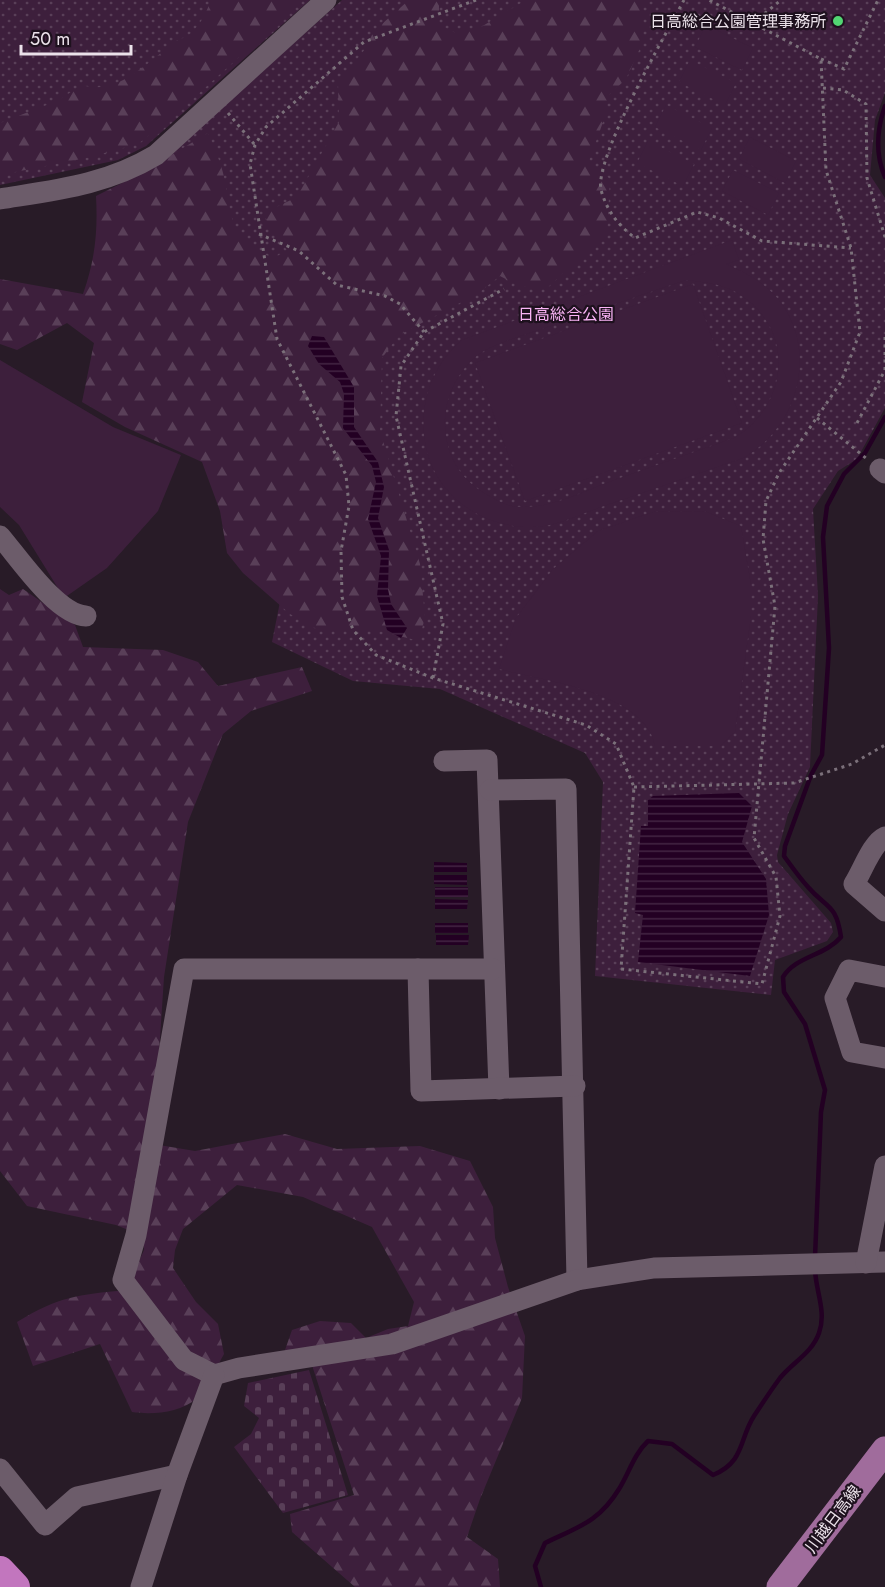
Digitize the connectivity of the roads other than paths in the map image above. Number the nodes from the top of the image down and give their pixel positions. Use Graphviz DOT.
graph roads {
  1 [pos="326,0"];
  2 [pos="0,199"];
  3 [pos="0,536"];
  4 [pos="86,616"];
  5 [pos="444,761"];
  6 [pos="490,790"];
  7 [pos="885,837"];
  8 [pos="885,911"];
  9 [pos="418,969"];
  10 [pos="493,969"];
  11 [pos="885,977"];
  12 [pos="885,1058"];
  13 [pos="575,1086"];
  14 [pos="499,1089"];
  15 [pos="885,1166"];
  16 [pos="875,1263"];
  17 [pos="577,1280"];
  18 [pos="214,1375"];
  19 [pos="885,1450"];
  20 [pos="0,1469"];
  21 [pos="177,1475"];
  22 [pos="0,1572"];
  23 [pos="15,1587"];
  24 [pos="141,1587"];
  25 [pos="780,1587"];
  1 -- 2 [label="street"];
  3 -- 4 [label="street"];
  5 -- 6 [label="street"];
  6 -- 10 [label="street"];
  6 -- 13 [label="street"];
  7 -- 8 [label="street"];
  9 -- 10 [label="street"];
  9 -- 14 [label="street"];
  9 -- 18 [label="street"];
  10 -- 14 [label="street"];
  11 -- 12 [label="street"];
  13 -- 14 [label="street"];
  13 -- 17 [label="street"];
  15 -- 16 [label="street"];
  16 -- 17 [label="street"];
  17 -- 18 [label="street"];
  18 -- 21 [label="street"];
  19 -- 25 [label="main road, 川越日高線"];
  20 -- 21 [label="street"];
  21 -- 24 [label="street"];
  22 -- 23 [label="highway"];
}
